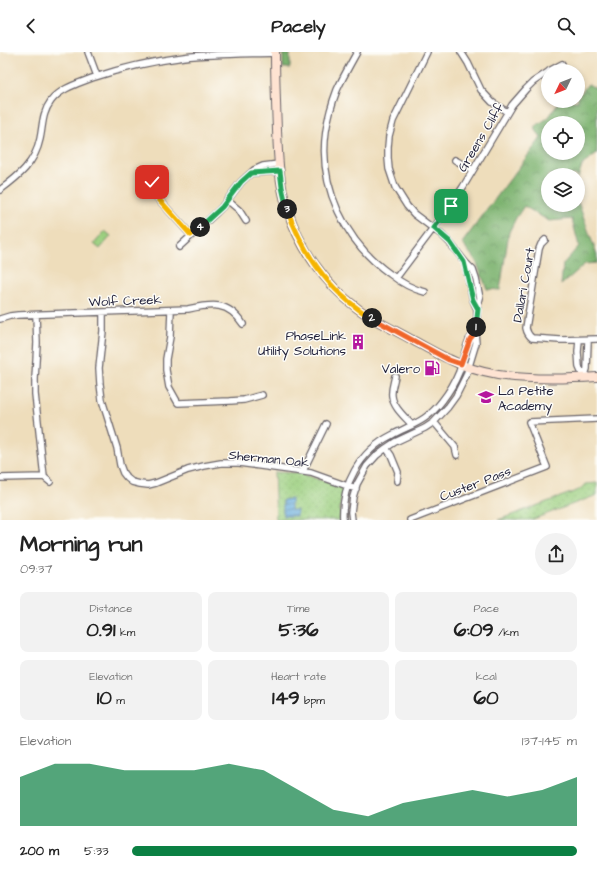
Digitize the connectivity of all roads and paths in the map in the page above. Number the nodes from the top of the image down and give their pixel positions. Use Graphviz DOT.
graph roads {
  1 [pos="88,52"];
  2 [pos="275,52"];
  3 [pos="357,52"];
  4 [pos="427,52"];
  5 [pos="461,52"];
  6 [pos="97,76"];
  7 [pos="541,76"];
  8 [pos="507,112"];
  9 [pos="455,160"];
  10 [pos="279,167"];
  11 [pos="473,170"];
  12 [pos="152,182"];
  13 [pos="0,190"];
  14 [pos="227,200"];
  15 [pos="246,221"];
  16 [pos="434,228"];
  17 [pos="191,235"];
  18 [pos="545,240"];
  19 [pos="179,247"];
  20 [pos="464,262"];
  21 [pos="396,278"];
  22 [pos="477,283"];
  23 [pos="469,285"];
  24 [pos="425,292"];
  25 [pos="478,309"];
  26 [pos="171,310"];
  27 [pos="103,312"];
  28 [pos="36,315"];
  29 [pos="0,319"];
  30 [pos="243,324"];
  31 [pos="597,339"];
  32 [pos="579,340"];
  33 [pos="588,340"];
  34 [pos="465,366"];
  35 [pos="395,376"];
  36 [pos="597,377"];
  37 [pos="584,378"];
  38 [pos="262,395"];
  39 [pos="597,420"];
  40 [pos="434,422"];
  41 [pos="326,424"];
  42 [pos="412,426"];
  43 [pos="392,435"];
  44 [pos="395,442"];
  45 [pos="386,448"];
  46 [pos="457,454"];
  47 [pos="303,471"];
  48 [pos="44,477"];
  49 [pos="0,478"];
  50 [pos="397,481"];
  51 [pos="50,482"];
  52 [pos="347,486"];
  53 [pos="356,489"];
  54 [pos="343,520"];
  55 [pos="352,520"];
  56 [pos="410,520"];
  1 -- 6 [label="street"];
  2 -- 6 [label="street"];
  2 -- 10 [label="main road"];
  3 -- 21 [label="street"];
  4 -- 16 [label="street"];
  5 -- 8 [label="street"];
  6 -- 13 [label="street"];
  7 -- 8 [label="street, Greens Cliff"];
  8 -- 11 [label="street, Greens Cliff"];
  9 -- 11 [label="street"];
  10 -- 14 [label="street"];
  10 -- 34 [label="main road"];
  11 -- 16 [label="street, Greens Cliff"];
  12 -- 17 [label="street"];
  14 -- 15 [label="street"];
  14 -- 17 [label="street"];
  16 -- 20 [label="street"];
  16 -- 21 [label="street, Greens Cliff"];
  17 -- 19 [label="street"];
  18 -- 32 [label="street, Dallari Court"];
  20 -- 22 [label="street"];
  20 -- 23 [label="street"];
  21 -- 24 [label="street"];
  22 -- 23 [label="street"];
  22 -- 25 [label="street"];
  23 -- 25 [label="street"];
  25 -- 34 [label="street"];
  26 -- 27 [label="street, Wolf Creek"];
  26 -- 30 [label="street, Wolf Creek"];
  26 -- 38 [label="street"];
  27 -- 28 [label="street, Wolf Creek"];
  27 -- 47 [label="street, Sherman Oak"];
  28 -- 29 [label="street, Wolf Creek"];
  28 -- 48 [label="street"];
  31 -- 33 [label="street"];
  32 -- 33 [label="street"];
  32 -- 37 [label="street"];
  33 -- 37 [label="street"];
  34 -- 37 [label="main road"];
  34 -- 40 [label="street"];
  34 -- 42 [label="street"];
  35 -- 42 [label="street"];
  36 -- 37 [label="main road"];
  39 -- 56 [label="street, Custer Pass"];
  40 -- 44 [label="street"];
  40 -- 46 [label="street"];
  41 -- 47 [label="street"];
  42 -- 43 [label="street"];
  43 -- 44 [label="street"];
  43 -- 52 [label="street"];
  44 -- 45 [label="street"];
  45 -- 50 [label="street"];
  45 -- 53 [label="street"];
  47 -- 52 [label="street, Sherman Oak"];
  48 -- 49 [label="street"];
  48 -- 51 [label="street"];
  52 -- 53 [label="street, Sherman Oak"];
  52 -- 54 [label="street"];
  53 -- 55 [label="street"];
}
